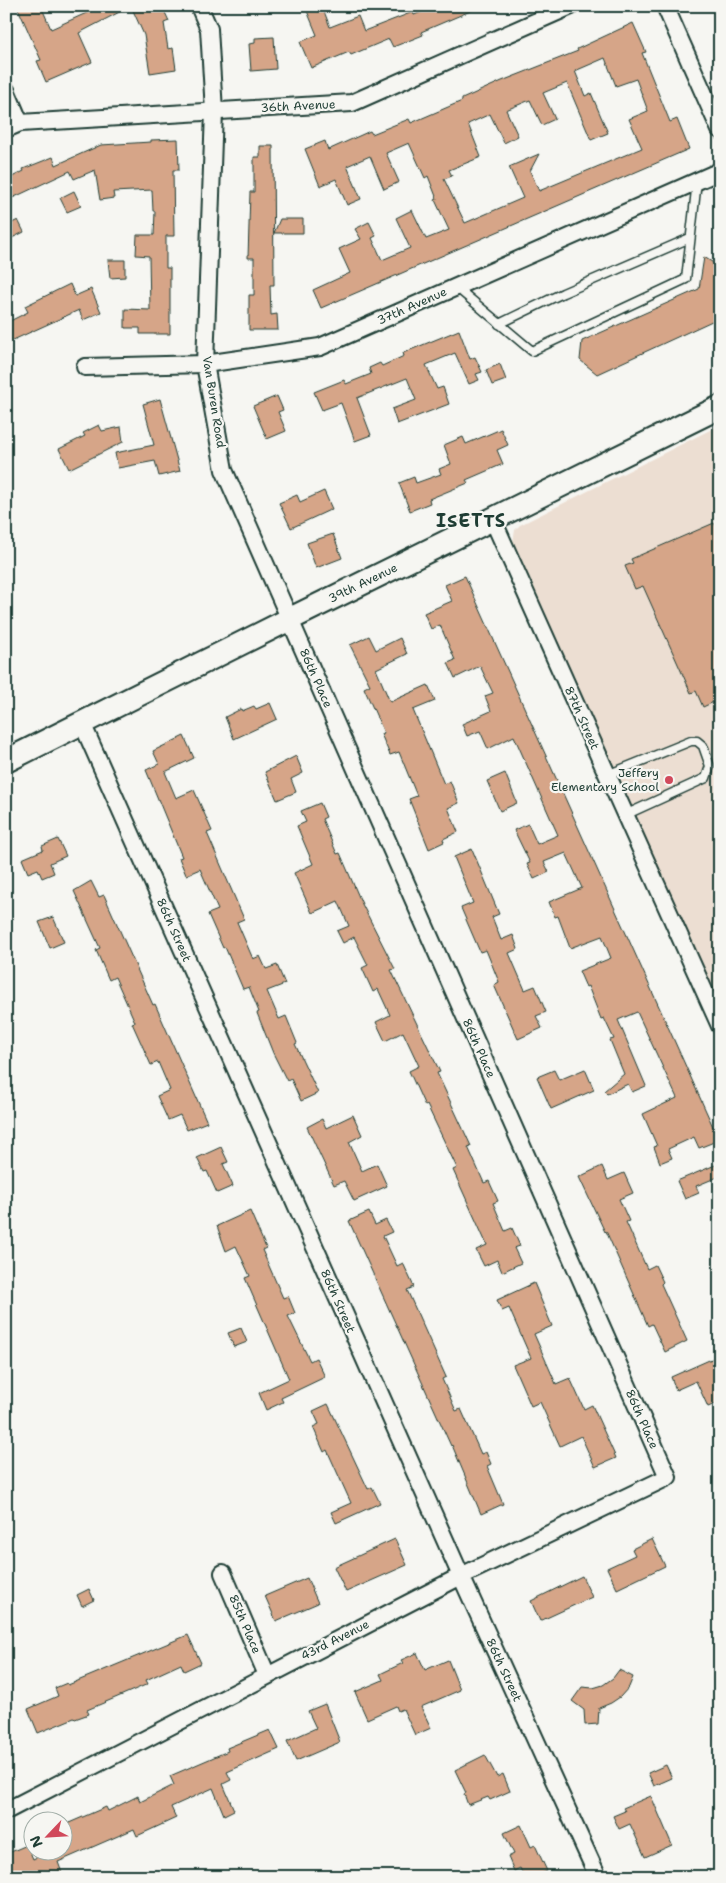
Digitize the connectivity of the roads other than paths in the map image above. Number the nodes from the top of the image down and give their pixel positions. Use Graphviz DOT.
graph roads {
  1 [pos="199,6"];
  2 [pos="571,6"];
  3 [pos="665,6"];
  4 [pos="6,90"];
  5 [pos="214,110"];
  6 [pos="13,126"];
  7 [pos="720,130"];
  8 [pos="720,171"];
  9 [pos="697,181"];
  10 [pos="690,238"];
  11 [pos="456,287"];
  12 [pos="499,324"];
  13 [pos="205,364"];
  14 [pos="85,367"];
  15 [pos="720,407"];
  16 [pos="493,520"];
  17 [pos="290,619"];
  18 [pos="82,723"];
  19 [pos="6,761"];
  20 [pos="607,775"];
  21 [pos="625,815"];
  22 [pos="720,1026"];
  23 [pos="668,1477"];
  24 [pos="223,1573"];
  25 [pos="461,1576"];
  26 [pos="267,1675"];
  27 [pos="6,1811"];
  28 [pos="598,1877"];
  1 -- 5 [label="street"];
  2 -- 5 [label="street, 36th Avenue"];
  3 -- 7 [label="street"];
  4 -- 6 [label="street"];
  5 -- 6 [label="street, 36th Avenue"];
  5 -- 13 [label="street, Van Buren Road"];
  8 -- 9 [label="street, 37th Avenue"];
  9 -- 10 [label="lane"];
  9 -- 11 [label="street, 37th Avenue"];
  10 -- 12 [label="lane"];
  10 -- 12 [label="lane"];
  11 -- 12 [label="lane"];
  11 -- 13 [label="street, 37th Avenue"];
  13 -- 14 [label="street, 37th Avenue"];
  13 -- 17 [label="street, Van Buren Road"];
  15 -- 16 [label="main road, 39th Avenue"];
  16 -- 17 [label="main road, 39th Avenue"];
  16 -- 20 [label="street, 87th Street"];
  17 -- 18 [label="main road, 39th Avenue"];
  17 -- 23 [label="street, 86th Place"];
  18 -- 19 [label="main road, 39th Avenue"];
  18 -- 25 [label="street, 86th Street"];
  20 -- 21 [label="street, 87th Street"];
  20 -- 21 [label="lane"];
  21 -- 22 [label="street, 87th Street"];
  23 -- 25 [label="street, 43rd Avenue"];
  24 -- 26 [label="street, 85th Place"];
  25 -- 26 [label="street, 43rd Avenue"];
  25 -- 28 [label="street, 86th Street"];
  26 -- 27 [label="street, 43rd Avenue"];
}
